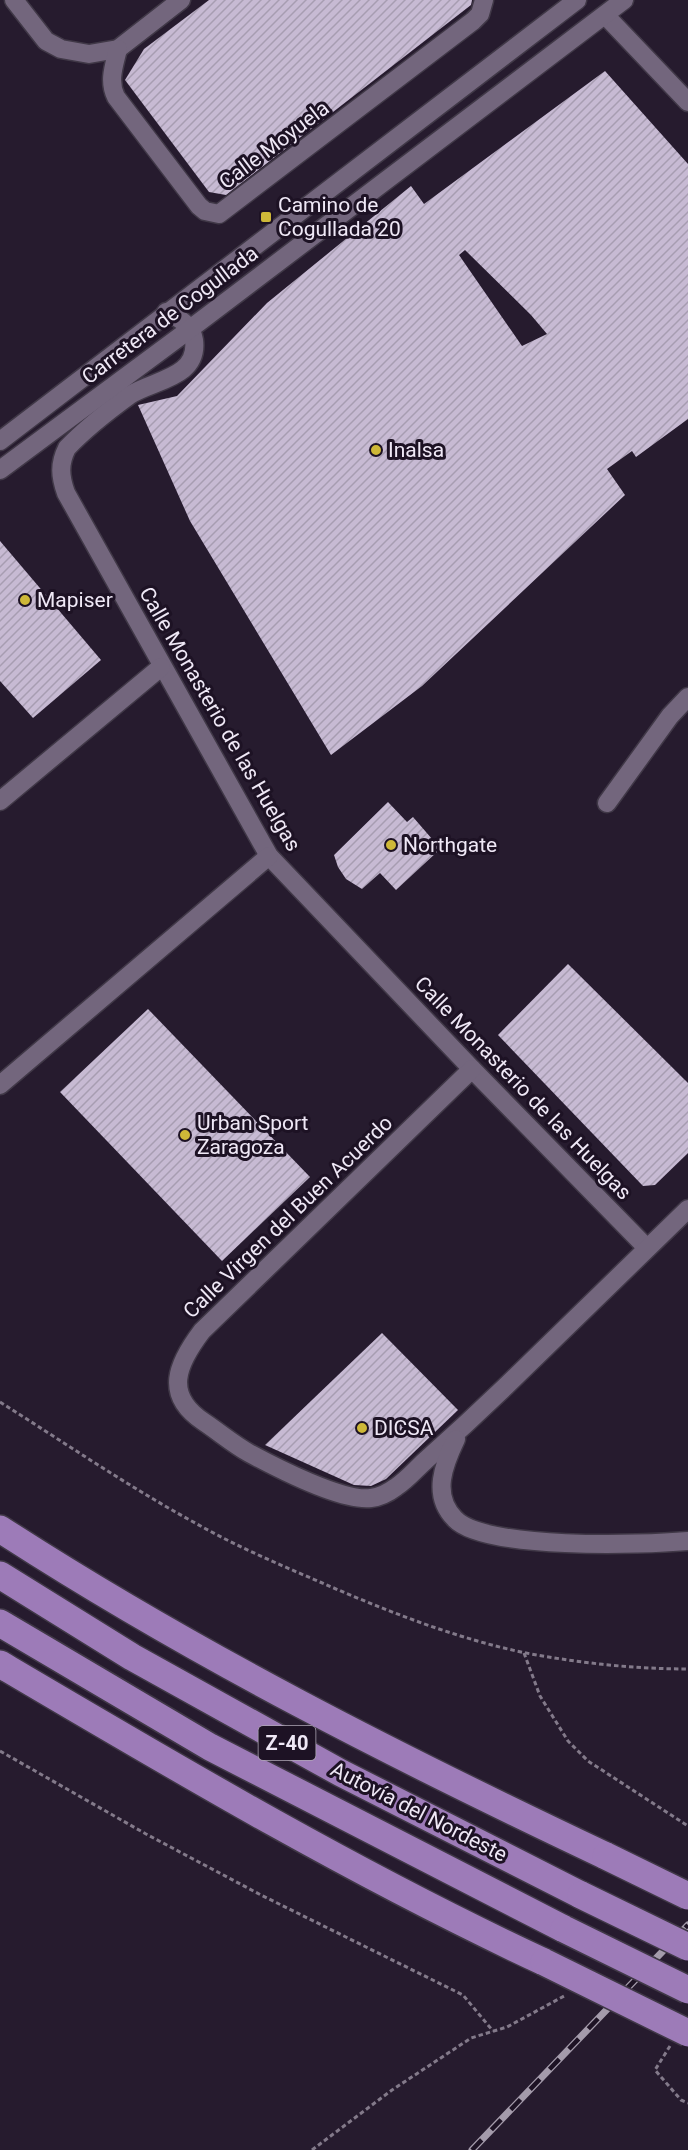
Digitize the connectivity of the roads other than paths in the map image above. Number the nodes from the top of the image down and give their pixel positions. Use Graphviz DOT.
graph roads {
  1 [pos="14,0"];
  2 [pos="181,0"];
  3 [pos="484,0"];
  4 [pos="624,0"];
  5 [pos="564,4"];
  6 [pos="605,15"];
  7 [pos="118,49"];
  8 [pos="688,102"];
  9 [pos="166,312"];
  10 [pos="190,329"];
  11 [pos="0,441"];
  12 [pos="0,470"];
  13 [pos="161,667"];
  14 [pos="688,697"];
  15 [pos="0,801"];
  16 [pos="607,803"];
  17 [pos="269,856"];
  18 [pos="472,1069"];
  19 [pos="0,1085"];
  20 [pos="688,1209"];
  21 [pos="648,1248"];
  22 [pos="460,1431"];
  23 [pos="0,1529"];
  24 [pos="688,1541"];
  25 [pos="0,1575"];
  26 [pos="0,1623"];
  27 [pos="0,1664"];
  28 [pos="688,1896"];
  29 [pos="688,1947"];
  30 [pos="688,1990"];
  31 [pos="681,2037"];
  1 -- 7 [label="street"];
  2 -- 7 [label="street"];
  3 -- 7 [label="street, Calle Moyuela"];
  4 -- 6 [label="street, Carretera de Cogullada"];
  5 -- 9 [label="street, Carretera de Cogullada"];
  6 -- 8 [label="street"];
  6 -- 10 [label="street, Carretera de Cogullada"];
  9 -- 10 [label="street"];
  9 -- 11 [label="street, Carretera de Cogullada"];
  10 -- 12 [label="street, Carretera de Cogullada"];
  10 -- 13 [label="street, Calle Monasterio de las Huelgas"];
  13 -- 15 [label="street"];
  13 -- 17 [label="street, Calle Monasterio de las Huelgas"];
  14 -- 16 [label="street"];
  17 -- 18 [label="street, Calle Monasterio de las Huelgas"];
  17 -- 19 [label="street"];
  18 -- 21 [label="street, Calle Monasterio de las Huelgas"];
  18 -- 22 [label="street, Calle Virgen del Buen Acuerdo"];
  20 -- 21 [label="street, Calle Virgen del Buen Acuerdo"];
  21 -- 22 [label="street, Calle Virgen del Buen Acuerdo"];
  22 -- 24 [label="street"];
  23 -- 28 [label="highway, bridge"];
  25 -- 29 [label="highway, Autovía del Nordeste / Z-40, bridge"];
  26 -- 30 [label="highway, Autovía del Nordeste / Z-40, bridge"];
  27 -- 31 [label="highway, bridge"];
}
